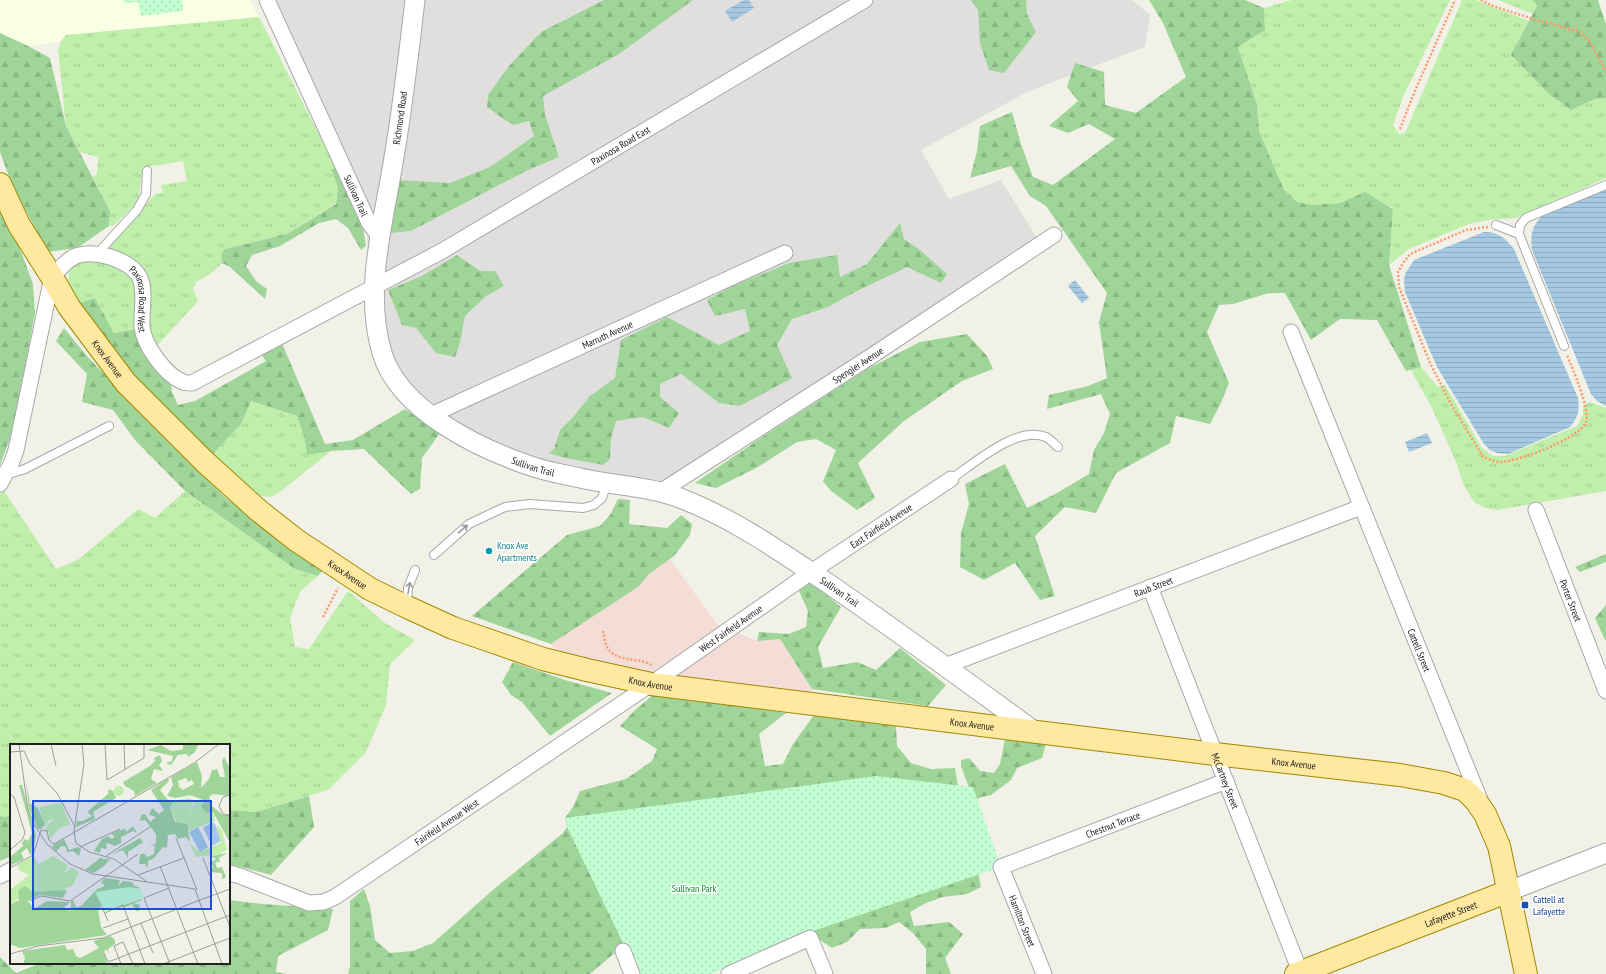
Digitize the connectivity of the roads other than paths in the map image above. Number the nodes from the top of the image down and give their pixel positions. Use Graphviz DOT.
graph roads {
  1 [pos="267,0"];
  2 [pos="416,0"];
  3 [pos="865,0"];
  4 [pos="147,171"];
  5 [pos="0,184"];
  6 [pos="1606,185"];
  7 [pos="1496,226"];
  8 [pos="1519,234"];
  9 [pos="1054,235"];
  10 [pos="379,236"];
  11 [pos="785,253"];
  12 [pos="97,254"];
  13 [pos="52,277"];
  14 [pos="374,288"];
  15 [pos="1291,332"];
  16 [pos="1564,346"];
  17 [pos="431,415"];
  18 [pos="109,426"];
  19 [pos="1058,447"];
  20 [pos="3,479"];
  21 [pos="951,479"];
  22 [pos="608,482"];
  23 [pos="660,492"];
  24 [pos="1361,508"];
  25 [pos="1536,510"];
  26 [pos="434,554"];
  27 [pos="415,570"];
  28 [pos="811,572"];
  29 [pos="1150,587"];
  30 [pos="407,607"];
  31 [pos="945,666"];
  32 [pos="659,679"];
  33 [pos="1606,691"];
  34 [pos="1034,732"];
  35 [pos="1216,754"];
  36 [pos="1226,781"];
  37 [pos="1485,814"];
  38 [pos="1606,853"];
  39 [pos="1000,867"];
  40 [pos="10,871"];
  41 [pos="230,873"];
  42 [pos="0,876"];
  43 [pos="1509,891"];
  44 [pos="623,951"];
  45 [pos="1299,973"];
  46 [pos="632,974"];
  47 [pos="729,974"];
  48 [pos="824,974"];
  49 [pos="1044,974"];
  50 [pos="1526,974"];
  1 -- 10 [label="street, Sullivan Trail"];
  2 -- 10 [label="street, Richmond Road"];
  3 -- 14 [label="street, Paxinosa Road East"];
  4 -- 12 [label="lane"];
  5 -- 13 [label="main road, Knox Avenue"];
  6 -- 8 [label="lane"];
  7 -- 8 [label="lane"];
  8 -- 16 [label="lane"];
  9 -- 23 [label="street, Spengler Avenue"];
  10 -- 14 [label="street, Sullivan Trail"];
  11 -- 17 [label="street, Marruth Avenue"];
  12 -- 13 [label="street, Paxinosa Road West"];
  12 -- 14 [label="street, Paxinosa Road West"];
  13 -- 20 [label="street"];
  13 -- 30 [label="main road, Knox Avenue"];
  14 -- 17 [label="street, Sullivan Trail"];
  15 -- 24 [label="street, Cattell Street"];
  17 -- 22 [label="street, Sullivan Trail"];
  18 -- 20 [label="lane"];
  19 -- 21 [label="lane"];
  21 -- 28 [label="street, East Fairfield Avenue"];
  22 -- 23 [label="street, Sullivan Trail"];
  26 -- 22 [label="lane, one-way"];
  23 -- 28 [label="street, Sullivan Trail"];
  24 -- 29 [label="street, Raub Street"];
  24 -- 37 [label="street, Cattell Street"];
  25 -- 33 [label="street, Porter Street"];
  30 -- 27 [label="lane, one-way"];
  28 -- 31 [label="street, Sullivan Trail"];
  28 -- 32 [label="street, West Fairfield Avenue"];
  29 -- 31 [label="street, Raub Street"];
  29 -- 35 [label="street, McCartney Street"];
  30 -- 32 [label="main road, Knox Avenue"];
  31 -- 34 [label="street, Sullivan Trail"];
  32 -- 34 [label="main road, Knox Avenue"];
  32 -- 41 [label="street, Fairifeld Avenue West"];
  34 -- 35 [label="main road, Knox Avenue"];
  35 -- 36 [label="street, McCartney Street"];
  35 -- 37 [label="main road, Knox Avenue"];
  36 -- 39 [label="street, Chestnut Terrace"];
  36 -- 45 [label="street, McCartney Street"];
  37 -- 43 [label="main road, Cattell Street"];
  38 -- 43 [label="street, Lafayette Street"];
  39 -- 49 [label="street, Hamilton Street"];
  40 -- 42 [label="street"];
  43 -- 45 [label="main road, Lafayette Street"];
  43 -- 50 [label="main road, Cattell Street"];
  44 -- 46 [label="street"];
  47 -- 48 [label="street"];
}
